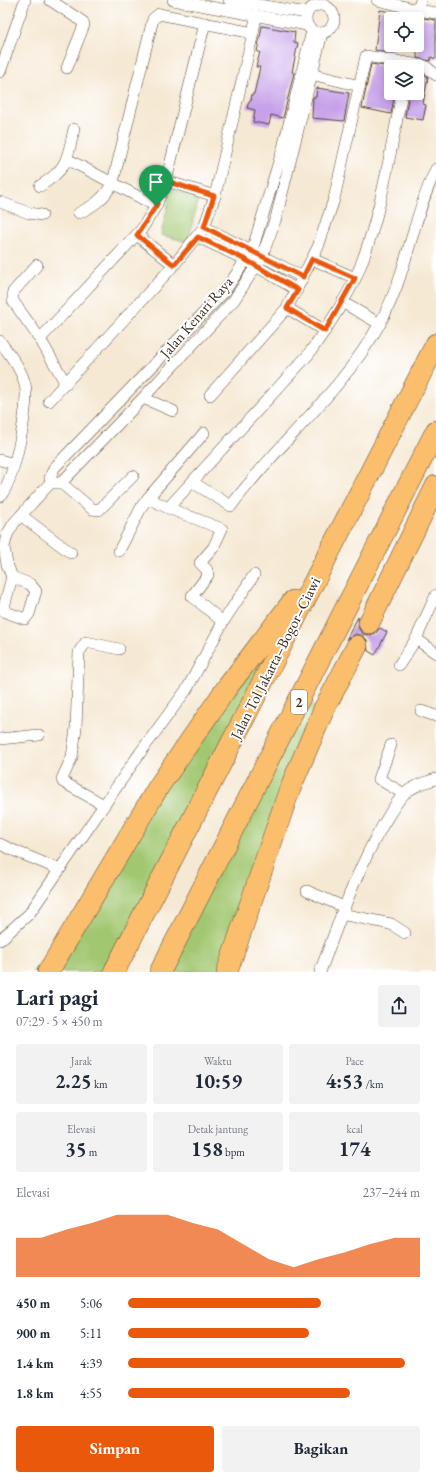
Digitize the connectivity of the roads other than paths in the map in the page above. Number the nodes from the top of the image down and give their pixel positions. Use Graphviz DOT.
graph roads {
  1 [pos="25,0"];
  2 [pos="50,0"];
  3 [pos="173,0"];
  4 [pos="229,0"];
  5 [pos="377,0"];
  6 [pos="262,3"];
  7 [pos="323,3"];
  8 [pos="419,5"];
  9 [pos="307,13"];
  10 [pos="436,13"];
  11 [pos="256,16"];
  12 [pos="206,23"];
  13 [pos="314,30"];
  14 [pos="252,32"];
  15 [pos="386,60"];
  16 [pos="424,66"];
  17 [pos="67,68"];
  18 [pos="0,72"];
  19 [pos="311,74"];
  20 [pos="436,75"];
  21 [pos="360,86"];
  22 [pos="401,100"];
  23 [pos="74,129"];
  24 [pos="68,159"];
  25 [pos="436,169"];
  26 [pos="166,181"];
  27 [pos="113,182"];
  28 [pos="40,186"];
  29 [pos="214,196"];
  30 [pos="0,202"];
  31 [pos="156,206"];
  32 [pos="79,213"];
  33 [pos="42,214"];
  34 [pos="204,227"];
  35 [pos="137,235"];
  36 [pos="198,237"];
  37 [pos="257,253"];
  38 [pos="312,259"];
  39 [pos="246,260"];
  40 [pos="37,265"];
  41 [pos="174,265"];
  42 [pos="256,266"];
  43 [pos="303,277"];
  44 [pos="355,278"];
  45 [pos="298,290"];
  46 [pos="342,302"];
  47 [pos="287,308"];
  48 [pos="380,324"];
  49 [pos="325,331"];
  50 [pos="40,339"];
  51 [pos="0,341"];
  52 [pos="436,344"];
  53 [pos="66,384"];
  54 [pos="210,395"];
  55 [pos="143,398"];
  56 [pos="49,401"];
  57 [pos="173,411"];
  58 [pos="436,431"];
  59 [pos="204,433"];
  60 [pos="0,460"];
  61 [pos="14,464"];
  62 [pos="133,476"];
  63 [pos="56,482"];
  64 [pos="192,482"];
  65 [pos="436,486"];
  66 [pos="0,496"];
  67 [pos="148,498"];
  68 [pos="170,506"];
  69 [pos="22,516"];
  70 [pos="119,551"];
  71 [pos="71,553"];
  72 [pos="328,554"];
  73 [pos="254,575"];
  74 [pos="12,577"];
  75 [pos="436,595"];
  76 [pos="223,622"];
  77 [pos="369,623"];
  78 [pos="416,639"];
  79 [pos="357,646"];
  80 [pos="119,649"];
  81 [pos="436,653"];
  82 [pos="399,665"];
  83 [pos="421,711"];
  84 [pos="436,716"];
  85 [pos="39,734"];
  86 [pos="0,739"];
  87 [pos="391,746"];
  88 [pos="436,779"];
  89 [pos="404,794"];
  90 [pos="104,805"];
  91 [pos="0,844"];
  92 [pos="59,870"];
  93 [pos="307,891"];
  94 [pos="343,911"];
  95 [pos="405,933"];
  96 [pos="0,940"];
  97 [pos="62,949"];
  98 [pos="32,972"];
  99 [pos="48,972"];
  100 [pos="114,972"];
  101 [pos="160,972"];
  102 [pos="227,972"];
  103 [pos="320,972"];
  1 -- 18 [label="street"];
  2 -- 17 [label="street"];
  3 -- 11 [label="street"];
  4 -- 6 [label="street"];
  5 -- 8 [label="street"];
  6 -- 9 [label="street"];
  7 -- 9 [label="street"];
  7 -- 13 [label="street"];
  8 -- 10 [label="street"];
  9 -- 13 [label="street"];
  11 -- 13 [label="street"];
  11 -- 14 [label="street"];
  12 -- 14 [label="street"];
  12 -- 26 [label="street"];
  12 -- 27 [label="street"];
  13 -- 19 [label="street, Jalan Kenari Raya"];
  13 -- 37 [label="street, Jalan Kenari Raya"];
  14 -- 29 [label="street"];
  15 -- 21 [label="street"];
  16 -- 20 [label="street"];
  19 -- 21 [label="street"];
  19 -- 37 [label="street, Jalan Kenari Raya"];
  21 -- 38 [label="street"];
  22 -- 44 [label="street"];
  23 -- 24 [label="street"];
  24 -- 27 [label="street"];
  24 -- 28 [label="street"];
  25 -- 48 [label="street"];
  26 -- 29 [label="street"];
  26 -- 31 [label="street"];
  27 -- 31 [label="street"];
  27 -- 32 [label="street"];
  29 -- 34 [label="street"];
  30 -- 33 [label="street"];
  31 -- 35 [label="street"];
  34 -- 36 [label="street"];
  34 -- 37 [label="street"];
  35 -- 41 [label="street"];
  35 -- 50 [label="street"];
  36 -- 39 [label="street"];
  36 -- 41 [label="street"];
  37 -- 39 [label="street, Jalan Kenari Raya"];
  37 -- 42 [label="street, Jalan Kenari Raya"];
  37 -- 43 [label="street"];
  38 -- 43 [label="street"];
  38 -- 44 [label="street"];
  39 -- 42 [label="street"];
  39 -- 63 [label="street, Jalan Kenari Raya"];
  40 -- 50 [label="street"];
  41 -- 53 [label="street"];
  42 -- 45 [label="street"];
  42 -- 55 [label="street, Jalan Kenari Raya"];
  43 -- 45 [label="street"];
  44 -- 46 [label="street"];
  45 -- 47 [label="street"];
  46 -- 48 [label="street"];
  46 -- 49 [label="street"];
  47 -- 49 [label="street"];
  47 -- 54 [label="street"];
  48 -- 64 [label="street"];
  49 -- 64 [label="street"];
  50 -- 53 [label="street"];
  51 -- 61 [label="street"];
  52 -- 72 [label="highway, Jalan Tol Jakarta–Bogor–Ciawi"];
  53 -- 56 [label="street"];
  55 -- 57 [label="street"];
  55 -- 63 [label="street, Jalan Kenari Raya"];
  58 -- 101 [label="highway, 2"];
  59 -- 67 [label="street"];
  60 -- 61 [label="street"];
  61 -- 66 [label="street"];
  62 -- 63 [label="street"];
  63 -- 69 [label="street, Jalan Kenari Raya"];
  64 -- 68 [label="street"];
  65 -- 77 [label="highway"];
  67 -- 70 [label="street"];
  67 -- 76 [label="street"];
  69 -- 71 [label="street"];
  69 -- 74 [label="street, Jalan Kenari Raya"];
  72 -- 97 [label="highway"];
  72 -- 100 [label="highway, Jalan Tol Jakarta–Bogor–Ciawi"];
  73 -- 76 [label="street"];
  75 -- 78 [label="street"];
  76 -- 90 [label="street"];
  78 -- 81 [label="street"];
  78 -- 82 [label="street"];
  79 -- 102 [label="highway"];
  80 -- 90 [label="street"];
  83 -- 84 [label="street"];
  85 -- 86 [label="street"];
  87 -- 89 [label="street"];
  88 -- 89 [label="street"];
  89 -- 94 [label="street"];
  90 -- 92 [label="street"];
  91 -- 92 [label="street"];
  92 -- 96 [label="street"];
  93 -- 94 [label="street"];
  94 -- 95 [label="street"];
  94 -- 103 [label="street"];
  97 -- 98 [label="highway"];
  97 -- 99 [label="highway"];
}
